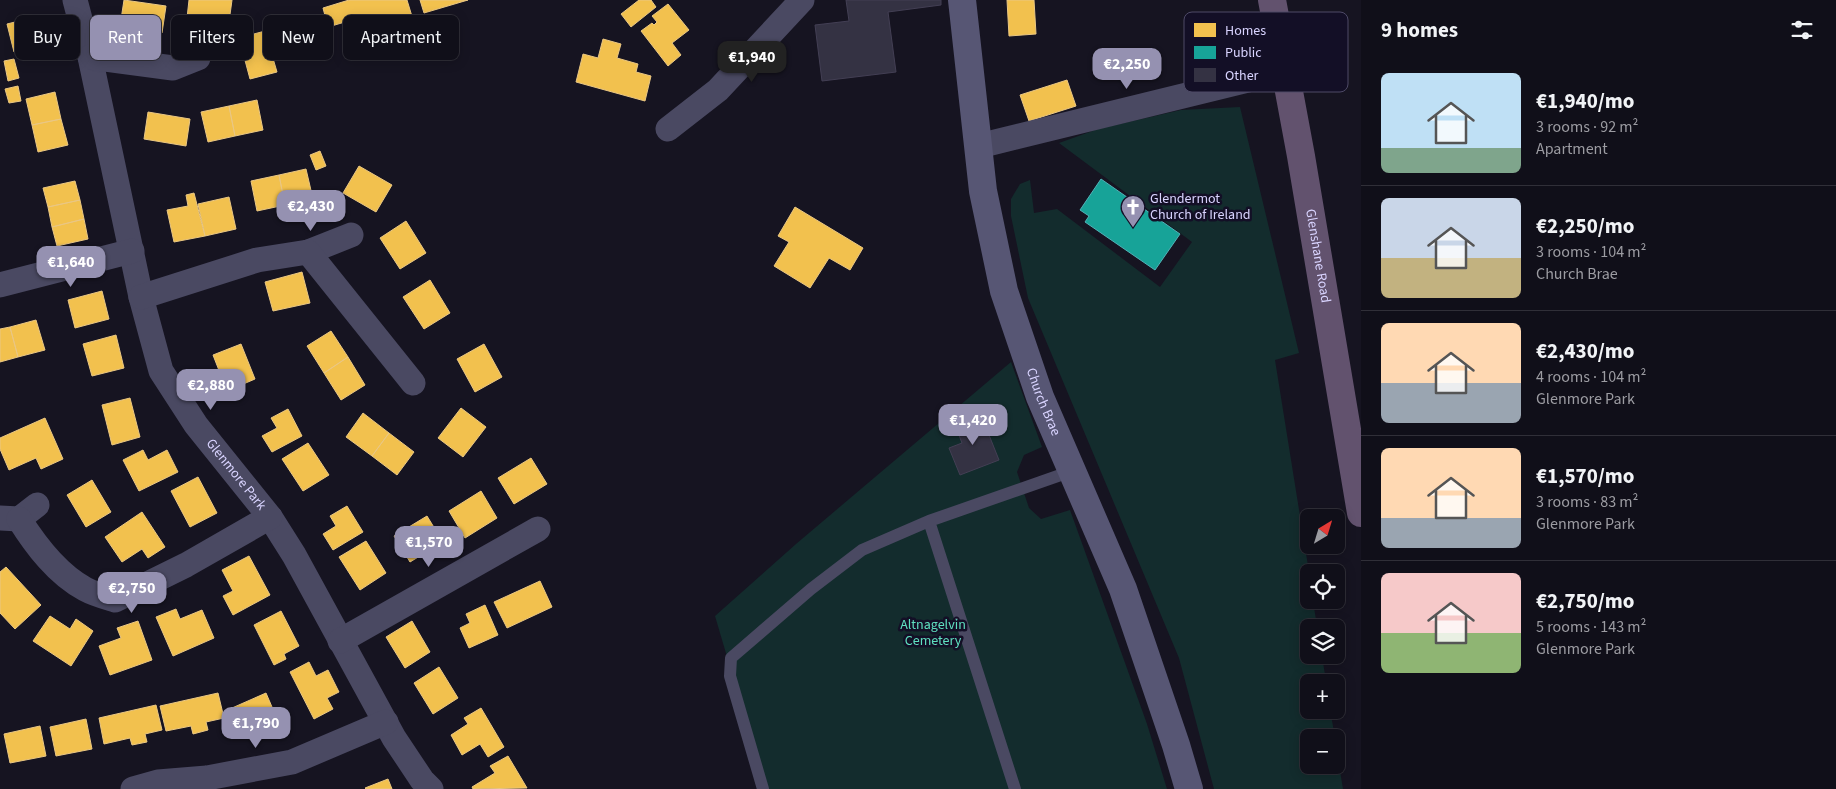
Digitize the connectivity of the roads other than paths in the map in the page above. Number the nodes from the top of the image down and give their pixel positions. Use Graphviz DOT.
graph roads {
  1 [pos="75,0"];
  2 [pos="802,0"];
  3 [pos="962,0"];
  4 [pos="90,57"];
  5 [pos="91,60"];
  6 [pos="113,60"];
  7 [pos="193,60"];
  8 [pos="1199,92"];
  9 [pos="1288,92"];
  10 [pos="668,129"];
  11 [pos="979,146"];
  12 [pos="351,235"];
  13 [pos="132,251"];
  14 [pos="308,252"];
  15 [pos="0,285"];
  16 [pos="141,297"];
  17 [pos="413,383"];
  18 [pos="1072,471"];
  19 [pos="1361,513"];
  20 [pos="19,514"];
  21 [pos="270,517"];
  22 [pos="929,521"];
  23 [pos="538,529"];
  24 [pos="340,641"];
  25 [pos="386,722"];
  26 [pos="133,789"];
  27 [pos="431,789"];
  28 [pos="763,789"];
  29 [pos="1015,789"];
  30 [pos="1189,789"];
  1 -- 4 [label="street, Glenmore Park"];
  2 -- 10 [label="street"];
  3 -- 11 [label="main road, Church Brae"];
  5 -- 13 [label="street, Glenmore Park"];
  6 -- 7 [label="street"];
  8 -- 11 [label="street"];
  9 -- 19 [label="highway, Glenshane Road"];
  11 -- 18 [label="main road, Church Brae"];
  12 -- 14 [label="street"];
  13 -- 15 [label="street"];
  13 -- 16 [label="street, Glenmore Park"];
  14 -- 16 [label="street"];
  14 -- 17 [label="street"];
  16 -- 21 [label="street, Glenmore Park"];
  18 -- 22 [label="lane"];
  18 -- 30 [label="main road, Church Brae"];
  20 -- 21 [label="street, Glenmore Park"];
  21 -- 24 [label="street, Glenmore Park"];
  22 -- 28 [label="lane"];
  22 -- 29 [label="lane"];
  23 -- 24 [label="street"];
  24 -- 25 [label="street, Glenmore Park"];
  25 -- 26 [label="street"];
  25 -- 27 [label="street, Glenmore Park"];
}
